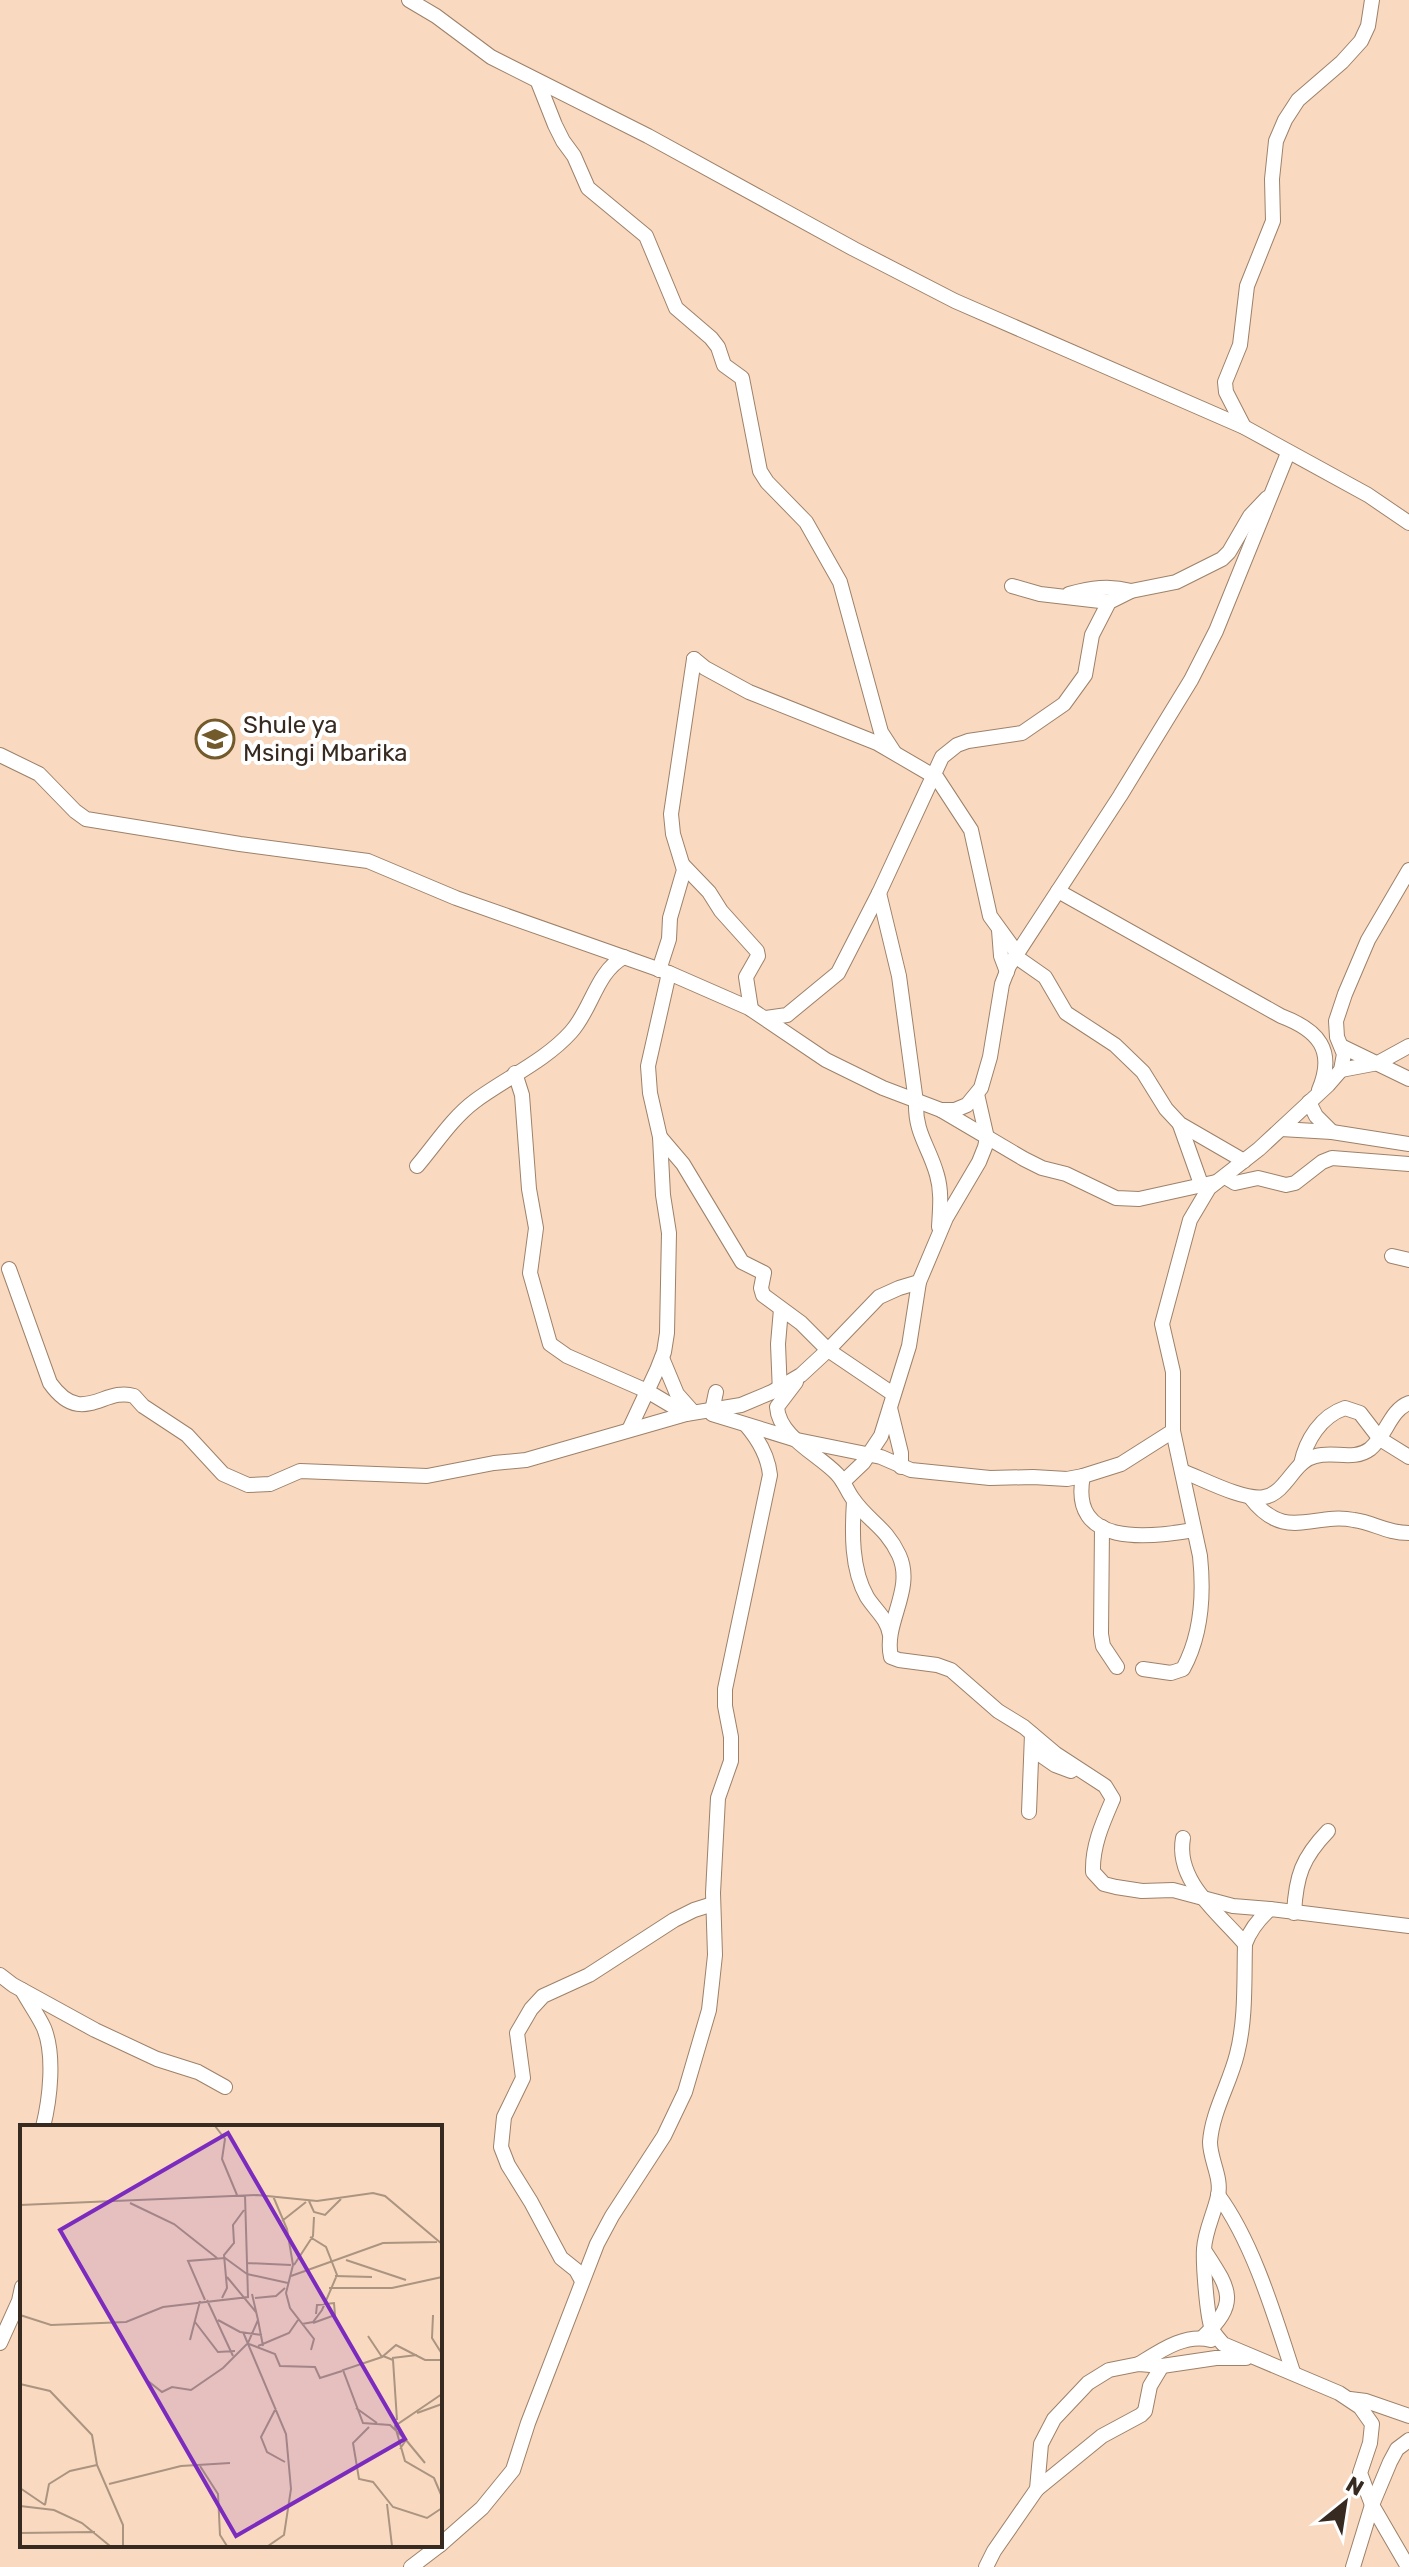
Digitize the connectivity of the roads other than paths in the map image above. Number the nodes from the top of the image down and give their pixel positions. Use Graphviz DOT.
graph roads {
  1 [pos="409,0"];
  2 [pos="1372,0"];
  3 [pos="538,82"];
  4 [pos="1244,427"];
  5 [pos="1288,453"];
  6 [pos="1271,495"];
  7 [pos="1409,523"];
  8 [pos="1012,586"];
  9 [pos="1131,591"];
  10 [pos="1061,596"];
  11 [pos="1109,602"];
  12 [pos="894,752"];
  13 [pos="0,755"];
  14 [pos="933,775"];
  15 [pos="683,865"];
  16 [pos="1409,870"];
  17 [pos="1058,891"];
  18 [pos="879,893"];
  19 [pos="999,929"];
  20 [pos="1016,955"];
  21 [pos="624,957"];
  22 [pos="664,972"];
  23 [pos="1007,972"];
  24 [pos="751,1009"];
  25 [pos="766,1018"];
  26 [pos="1409,1046"];
  27 [pos="1343,1047"];
  28 [pos="1378,1063"];
  29 [pos="1341,1070"];
  30 [pos="515,1073"];
  31 [pos="1409,1079"];
  32 [pos="977,1094"];
  33 [pos="1313,1098"];
  34 [pos="916,1102"];
  35 [pos="941,1110"];
  36 [pos="1180,1124"];
  37 [pos="1281,1129"];
  38 [pos="1332,1132"];
  39 [pos="660,1137"];
  40 [pos="987,1138"];
  41 [pos="1409,1144"];
  42 [pos="1244,1161"];
  43 [pos="1409,1164"];
  44 [pos="417,1166"];
  45 [pos="1214,1181"];
  46 [pos="939,1235"];
  47 [pos="1392,1256"];
  48 [pos="1409,1260"];
  49 [pos="9,1269"];
  50 [pos="919,1282"];
  51 [pos="781,1309"];
  52 [pos="828,1350"];
  53 [pos="662,1358"];
  54 [pos="801,1375"];
  55 [pos="781,1387"];
  56 [pos="647,1391"];
  57 [pos="716,1392"];
  58 [pos="889,1397"];
  59 [pos="1409,1403"];
  60 [pos="777,1407"];
  61 [pos="700,1413"];
  62 [pos="629,1430"];
  63 [pos="1173,1431"];
  64 [pos="762,1436"];
  65 [pos="1380,1439"];
  66 [pos="797,1440"];
  67 [pos="869,1455"];
  68 [pos="1409,1457"];
  69 [pos="1301,1464"];
  70 [pos="901,1467"];
  71 [pos="1182,1471"];
  72 [pos="1083,1476"];
  73 [pos="843,1482"];
  74 [pos="1250,1497"];
  75 [pos="854,1501"];
  76 [pos="1102,1527"];
  77 [pos="1194,1530"];
  78 [pos="1409,1533"];
  79 [pos="890,1638"];
  80 [pos="1117,1667"];
  81 [pos="1143,1669"];
  82 [pos="1032,1742"];
  83 [pos="1029,1812"];
  84 [pos="1328,1831"];
  85 [pos="1183,1838"];
  86 [pos="1203,1898"];
  87 [pos="713,1904"];
  88 [pos="1270,1909"];
  89 [pos="1294,1913"];
  90 [pos="1409,1926"];
  91 [pos="1245,1944"];
  92 [pos="0,1975"];
  93 [pos="22,1989"];
  94 [pos="225,2087"];
  95 [pos="43,2125"];
  96 [pos="1218,2195"];
  97 [pos="582,2281"];
  98 [pos="20,2296"];
  99 [pos="1207,2333"];
  100 [pos="0,2343"];
  101 [pos="1262,2359"];
  102 [pos="1139,2364"];
  103 [pos="1162,2366"];
  104 [pos="1293,2372"];
  105 [pos="1350,2399"];
  106 [pos="1409,2416"];
  107 [pos="1409,2423"];
  108 [pos="1403,2444"];
  109 [pos="1037,2489"];
  110 [pos="1372,2505"];
  111 [pos="442,2543"];
  112 [pos="437,2547"];
  113 [pos="411,2567"];
  114 [pos="986,2567"];
  115 [pos="1353,2567"];
  116 [pos="1408,2567"];
  1 -- 3 [label="street"];
  2 -- 4 [label="street"];
  3 -- 4 [label="street"];
  3 -- 12 [label="street"];
  4 -- 5 [label="street"];
  5 -- 6 [label="street"];
  5 -- 7 [label="street"];
  6 -- 9 [label="street"];
  6 -- 17 [label="street"];
  8 -- 10 [label="street"];
  9 -- 10 [label="street"];
  9 -- 11 [label="street"];
  10 -- 11 [label="street"];
  11 -- 14 [label="street"];
  12 -- 14 [label="street"];
  12 -- 15 [label="street"];
  13 -- 21 [label="street"];
  14 -- 18 [label="street"];
  14 -- 19 [label="street"];
  15 -- 22 [label="street"];
  15 -- 24 [label="street"];
  16 -- 27 [label="street"];
  17 -- 20 [label="street"];
  17 -- 33 [label="street"];
  18 -- 25 [label="street"];
  18 -- 34 [label="street"];
  19 -- 20 [label="street"];
  19 -- 23 [label="street"];
  20 -- 23 [label="street"];
  20 -- 36 [label="street"];
  21 -- 22 [label="street"];
  21 -- 30 [label="street"];
  22 -- 24 [label="street"];
  22 -- 39 [label="street"];
  23 -- 32 [label="street"];
  24 -- 25 [label="street"];
  25 -- 34 [label="street"];
  26 -- 28 [label="street"];
  27 -- 28 [label="street"];
  27 -- 29 [label="street"];
  28 -- 29 [label="street"];
  28 -- 31 [label="street"];
  29 -- 33 [label="street"];
  30 -- 44 [label="street"];
  30 -- 56 [label="street"];
  32 -- 35 [label="street"];
  32 -- 40 [label="street"];
  33 -- 37 [label="street"];
  33 -- 38 [label="street"];
  34 -- 35 [label="street"];
  34 -- 46 [label="street"];
  35 -- 40 [label="street"];
  36 -- 42 [label="street"];
  36 -- 45 [label="street"];
  37 -- 38 [label="street"];
  37 -- 42 [label="street"];
  38 -- 41 [label="street"];
  39 -- 51 [label="street"];
  39 -- 53 [label="street"];
  40 -- 45 [label="street"];
  40 -- 46 [label="street"];
  42 -- 45 [label="street"];
  43 -- 45 [label="street"];
  45 -- 63 [label="street"];
  46 -- 50 [label="street"];
  47 -- 48 [label="street"];
  49 -- 62 [label="street"];
  50 -- 52 [label="street"];
  50 -- 58 [label="street"];
  51 -- 52 [label="street"];
  51 -- 55 [label="street"];
  52 -- 54 [label="street"];
  52 -- 58 [label="street"];
  53 -- 56 [label="street"];
  53 -- 61 [label="street"];
  54 -- 55 [label="street"];
  54 -- 60 [label="street"];
  55 -- 60 [label="street"];
  55 -- 61 [label="street"];
  56 -- 61 [label="street"];
  56 -- 62 [label="street"];
  57 -- 61 [label="street"];
  58 -- 67 [label="street"];
  58 -- 70 [label="street"];
  59 -- 65 [label="street"];
  60 -- 64 [label="street"];
  60 -- 66 [label="street"];
  61 -- 62 [label="street"];
  61 -- 64 [label="street"];
  63 -- 71 [label="street"];
  63 -- 72 [label="street"];
  64 -- 66 [label="street"];
  64 -- 87 [label="street"];
  65 -- 68 [label="street"];
  65 -- 69 [label="street"];
  65 -- 69 [label="street"];
  66 -- 67 [label="street"];
  66 -- 73 [label="street"];
  67 -- 70 [label="street"];
  67 -- 73 [label="street"];
  69 -- 74 [label="street"];
  70 -- 72 [label="street"];
  71 -- 74 [label="street"];
  71 -- 77 [label="street"];
  72 -- 76 [label="street"];
  73 -- 75 [label="street"];
  74 -- 78 [label="street"];
  75 -- 79 [label="street"];
  75 -- 79 [label="street"];
  76 -- 77 [label="street"];
  76 -- 80 [label="street"];
  77 -- 81 [label="street"];
  79 -- 82 [label="street"];
  82 -- 83 [label="street"];
  82 -- 86 [label="street"];
  84 -- 89 [label="street"];
  85 -- 86 [label="street"];
  86 -- 88 [label="street"];
  86 -- 91 [label="street"];
  87 -- 97 [label="street"];
  87 -- 97 [label="street"];
  88 -- 89 [label="street"];
  88 -- 91 [label="street"];
  89 -- 90 [label="street"];
  91 -- 96 [label="street"];
  92 -- 93 [label="street"];
  93 -- 94 [label="street"];
  93 -- 95 [label="street"];
  96 -- 99 [label="street"];
  96 -- 104 [label="street"];
  97 -- 111 [label="street"];
  98 -- 100 [label="street"];
  99 -- 101 [label="street"];
  99 -- 102 [label="street"];
  101 -- 103 [label="street"];
  101 -- 104 [label="street"];
  102 -- 103 [label="street"];
  102 -- 109 [label="street"];
  103 -- 109 [label="street"];
  104 -- 105 [label="street"];
  105 -- 106 [label="street"];
  105 -- 110 [label="street"];
  107 -- 108 [label="street"];
  108 -- 110 [label="street"];
  109 -- 114 [label="street"];
  110 -- 115 [label="street"];
  110 -- 116 [label="street"];
  112 -- 113 [label="street"];
}
